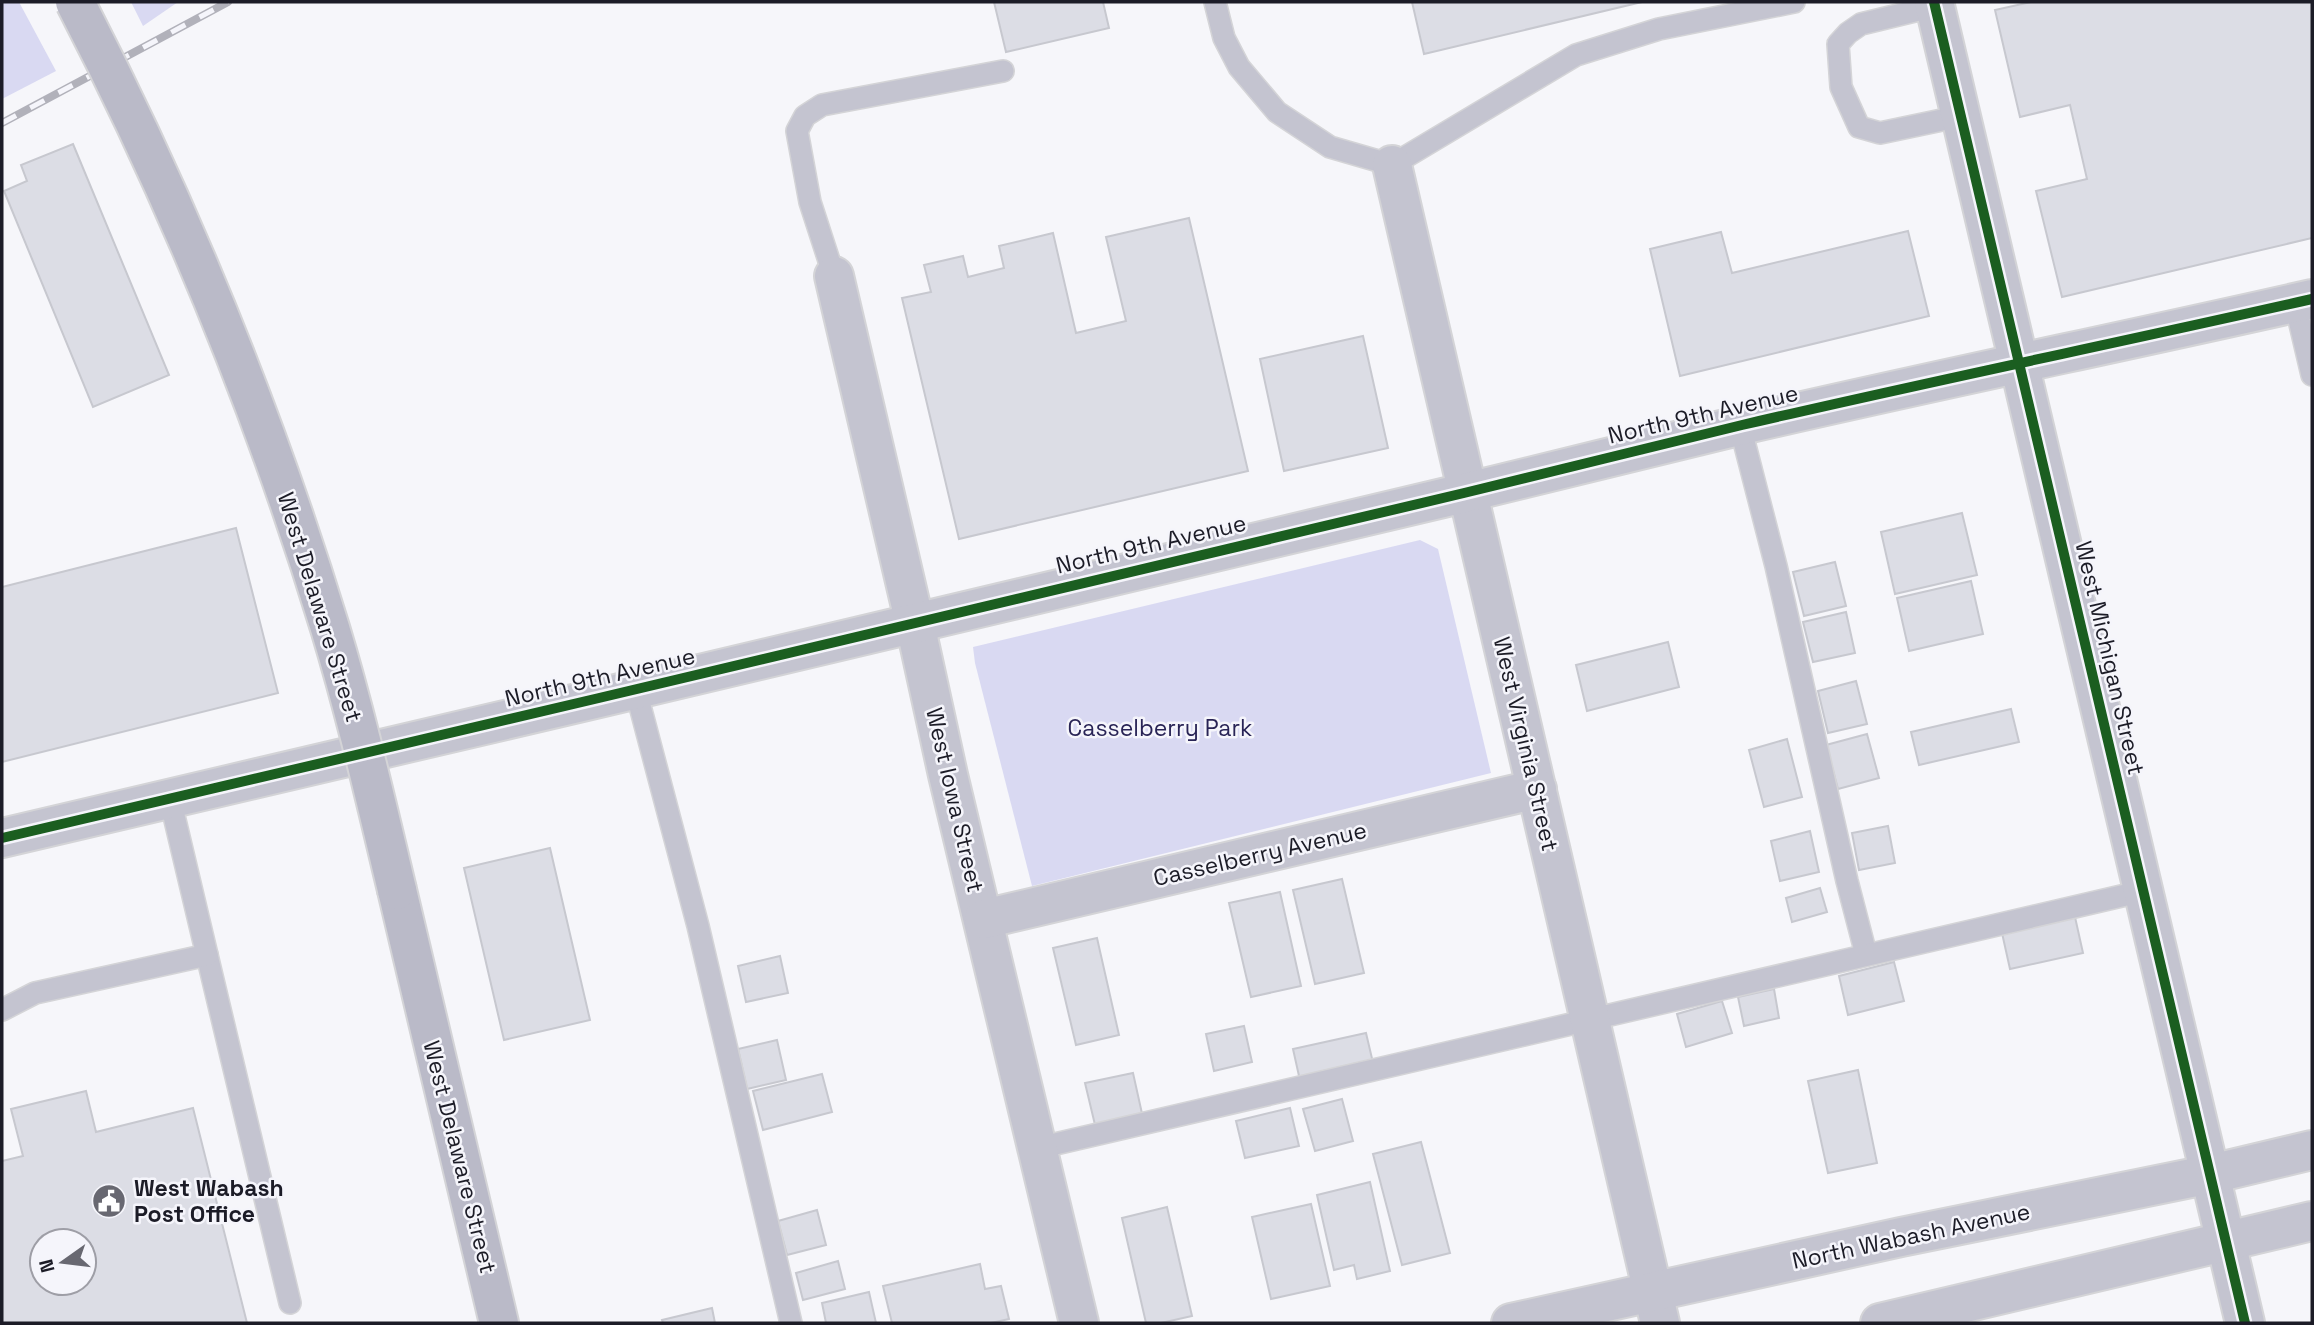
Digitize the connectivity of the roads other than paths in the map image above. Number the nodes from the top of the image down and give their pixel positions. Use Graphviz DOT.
graph roads {
  1 [pos="75,2"];
  2 [pos="1215,2"];
  3 [pos="1794,2"];
  4 [pos="1934,4"];
  5 [pos="1003,71"];
  6 [pos="1961,116"];
  7 [pos="1392,165"];
  8 [pos="834,276"];
  9 [pos="2304,301"];
  10 [pos="2020,362"];
  11 [pos="2312,375"];
  12 [pos="1740,426"];
  13 [pos="1468,492"];
  14 [pos="915,624"];
  15 [pos="636,691"];
  16 [pos="1537,789"];
  17 [pos="170,799"];
  18 [pos="2,838"];
  19 [pos="2143,891"];
  20 [pos="984,919"];
  21 [pos="1866,954"];
  22 [pos="207,955"];
  23 [pos="2,1010"];
  24 [pos="1590,1021"];
  25 [pos="1038,1148"];
  26 [pos="2312,1150"];
  27 [pos="2211,1174"];
  28 [pos="2312,1221"];
  29 [pos="2226,1242"];
  30 [pos="290,1303"];
  31 [pos="1656,1307"];
  32 [pos="499,1323"];
  33 [pos="791,1323"];
  34 [pos="1079,1323"];
  35 [pos="1511,1323"];
  36 [pos="1880,1323"];
  37 [pos="2245,1323"];
  1 -- 32 [label="main road, West Delaware Street, bridge"];
  2 -- 7 [label="lane"];
  3 -- 7 [label="lane"];
  4 -- 6 [label="street, West Michigan Street"];
  4 -- 6 [label="lane"];
  5 -- 8 [label="lane"];
  6 -- 10 [label="street, West Michigan Street"];
  7 -- 13 [label="street, West Virginia Street"];
  8 -- 14 [label="street, West Iowa Street"];
  9 -- 10 [label="street, North 9th Avenue"];
  9 -- 11 [label="lane"];
  10 -- 12 [label="street, North 9th Avenue"];
  10 -- 19 [label="street, West Michigan Street"];
  12 -- 13 [label="street, North 9th Avenue"];
  12 -- 21 [label="lane"];
  13 -- 14 [label="street, North 9th Avenue"];
  13 -- 16 [label="street, West Virginia Street"];
  14 -- 15 [label="street, North 9th Avenue"];
  14 -- 20 [label="street, West Iowa Street"];
  15 -- 17 [label="street, North 9th Avenue"];
  15 -- 33 [label="lane"];
  16 -- 20 [label="street, Casselberry Avenue"];
  16 -- 24 [label="street, West Virginia Street"];
  17 -- 18 [label="street, North 9th Avenue"];
  17 -- 22 [label="lane"];
  19 -- 21 [label="lane"];
  19 -- 27 [label="street, West Michigan Street"];
  20 -- 25 [label="street, West Iowa Street"];
  21 -- 24 [label="lane"];
  22 -- 23 [label="lane"];
  22 -- 30 [label="lane"];
  24 -- 25 [label="lane"];
  24 -- 31 [label="street, West Virginia Street"];
  25 -- 34 [label="street, West Iowa Street"];
  26 -- 27 [label="street, North Wabash Avenue"];
  27 -- 29 [label="street, West Michigan Street"];
  27 -- 31 [label="street, North Wabash Avenue"];
  28 -- 29 [label="street"];
  29 -- 36 [label="street"];
  29 -- 37 [label="street, West Michigan Street"];
  31 -- 35 [label="street, North Wabash Avenue"];
}
